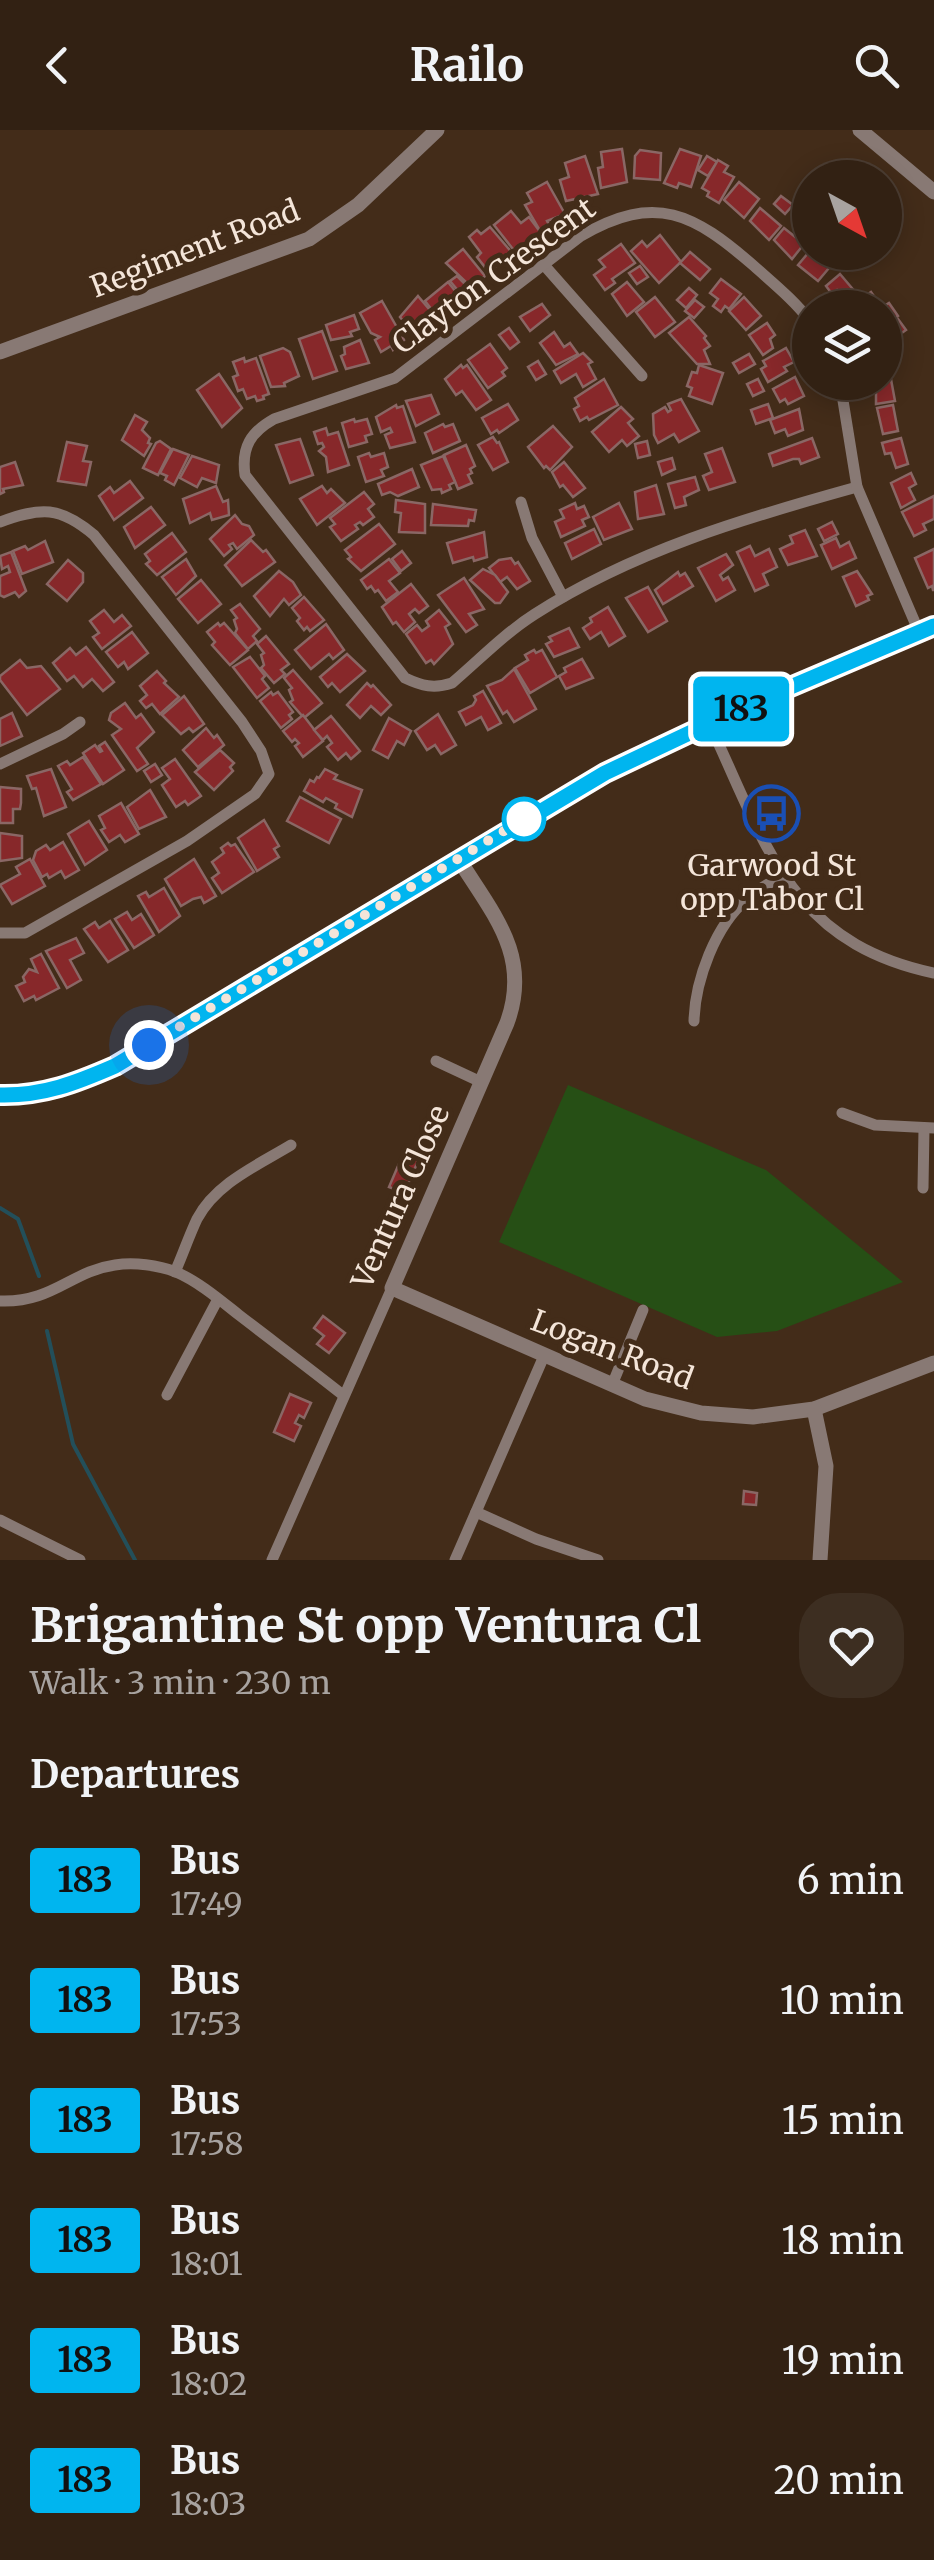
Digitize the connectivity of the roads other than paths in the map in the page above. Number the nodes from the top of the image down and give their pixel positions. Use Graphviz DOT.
graph roads {
  1 [pos="437,130"];
  2 [pos="860,130"];
  3 [pos="934,192"];
  4 [pos="544,265"];
  5 [pos="792,299"];
  6 [pos="0,352"];
  7 [pos="642,376"];
  8 [pos="843,400"];
  9 [pos="857,487"];
  10 [pos="521,502"];
  11 [pos="0,522"];
  12 [pos="563,597"];
  13 [pos="926,629"];
  14 [pos="80,722"];
  15 [pos="710,723"];
  16 [pos="0,764"];
  17 [pos="458,858"];
  18 [pos="782,875"];
  19 [pos="0,933"];
  20 [pos="934,973"];
  21 [pos="694,1021"];
  22 [pos="436,1061"];
  23 [pos="481,1082"];
  24 [pos="0,1095"];
  25 [pos="842,1113"];
  26 [pos="929,1128"];
  27 [pos="291,1145"];
  28 [pos="923,1188"];
  29 [pos="175,1272"];
  30 [pos="392,1288"];
  31 [pos="218,1299"];
  32 [pos="0,1301"];
  33 [pos="643,1310"];
  34 [pos="544,1356"];
  35 [pos="934,1363"];
  36 [pos="612,1385"];
  37 [pos="343,1394"];
  38 [pos="167,1395"];
  39 [pos="814,1409"];
  40 [pos="476,1512"];
  41 [pos="0,1520"];
  42 [pos="80,1560"];
  43 [pos="272,1560"];
  44 [pos="455,1560"];
  45 [pos="598,1560"];
  46 [pos="820,1560"];
  1 -- 6 [label="street, Regiment Road"];
  2 -- 3 [label="street"];
  4 -- 5 [label="street, Clayton Crescent"];
  4 -- 7 [label="street"];
  4 -- 12 [label="street, Clayton Crescent"];
  8 -- 9 [label="street"];
  9 -- 12 [label="street"];
  9 -- 13 [label="street"];
  10 -- 12 [label="street"];
  11 -- 19 [label="street"];
  13 -- 15 [label="street"];
  14 -- 16 [label="street"];
  15 -- 17 [label="street"];
  15 -- 18 [label="street"];
  17 -- 23 [label="street, Ventura Close"];
  17 -- 24 [label="street"];
  18 -- 20 [label="street"];
  18 -- 21 [label="street"];
  22 -- 23 [label="street"];
  23 -- 30 [label="street, Ventura Close"];
  25 -- 26 [label="street"];
  26 -- 28 [label="street"];
  27 -- 29 [label="street"];
  29 -- 31 [label="street"];
  29 -- 32 [label="street"];
  30 -- 34 [label="street, Logan Road"];
  30 -- 37 [label="street, Ventura Close"];
  31 -- 37 [label="street"];
  31 -- 38 [label="street"];
  33 -- 36 [label="street"];
  34 -- 36 [label="street, Logan Road"];
  34 -- 40 [label="street"];
  35 -- 39 [label="street, Logan Road"];
  36 -- 39 [label="street, Logan Road"];
  37 -- 43 [label="street, Ventura Close"];
  39 -- 46 [label="street"];
  40 -- 44 [label="street"];
  40 -- 45 [label="street"];
  41 -- 42 [label="street"];
}
